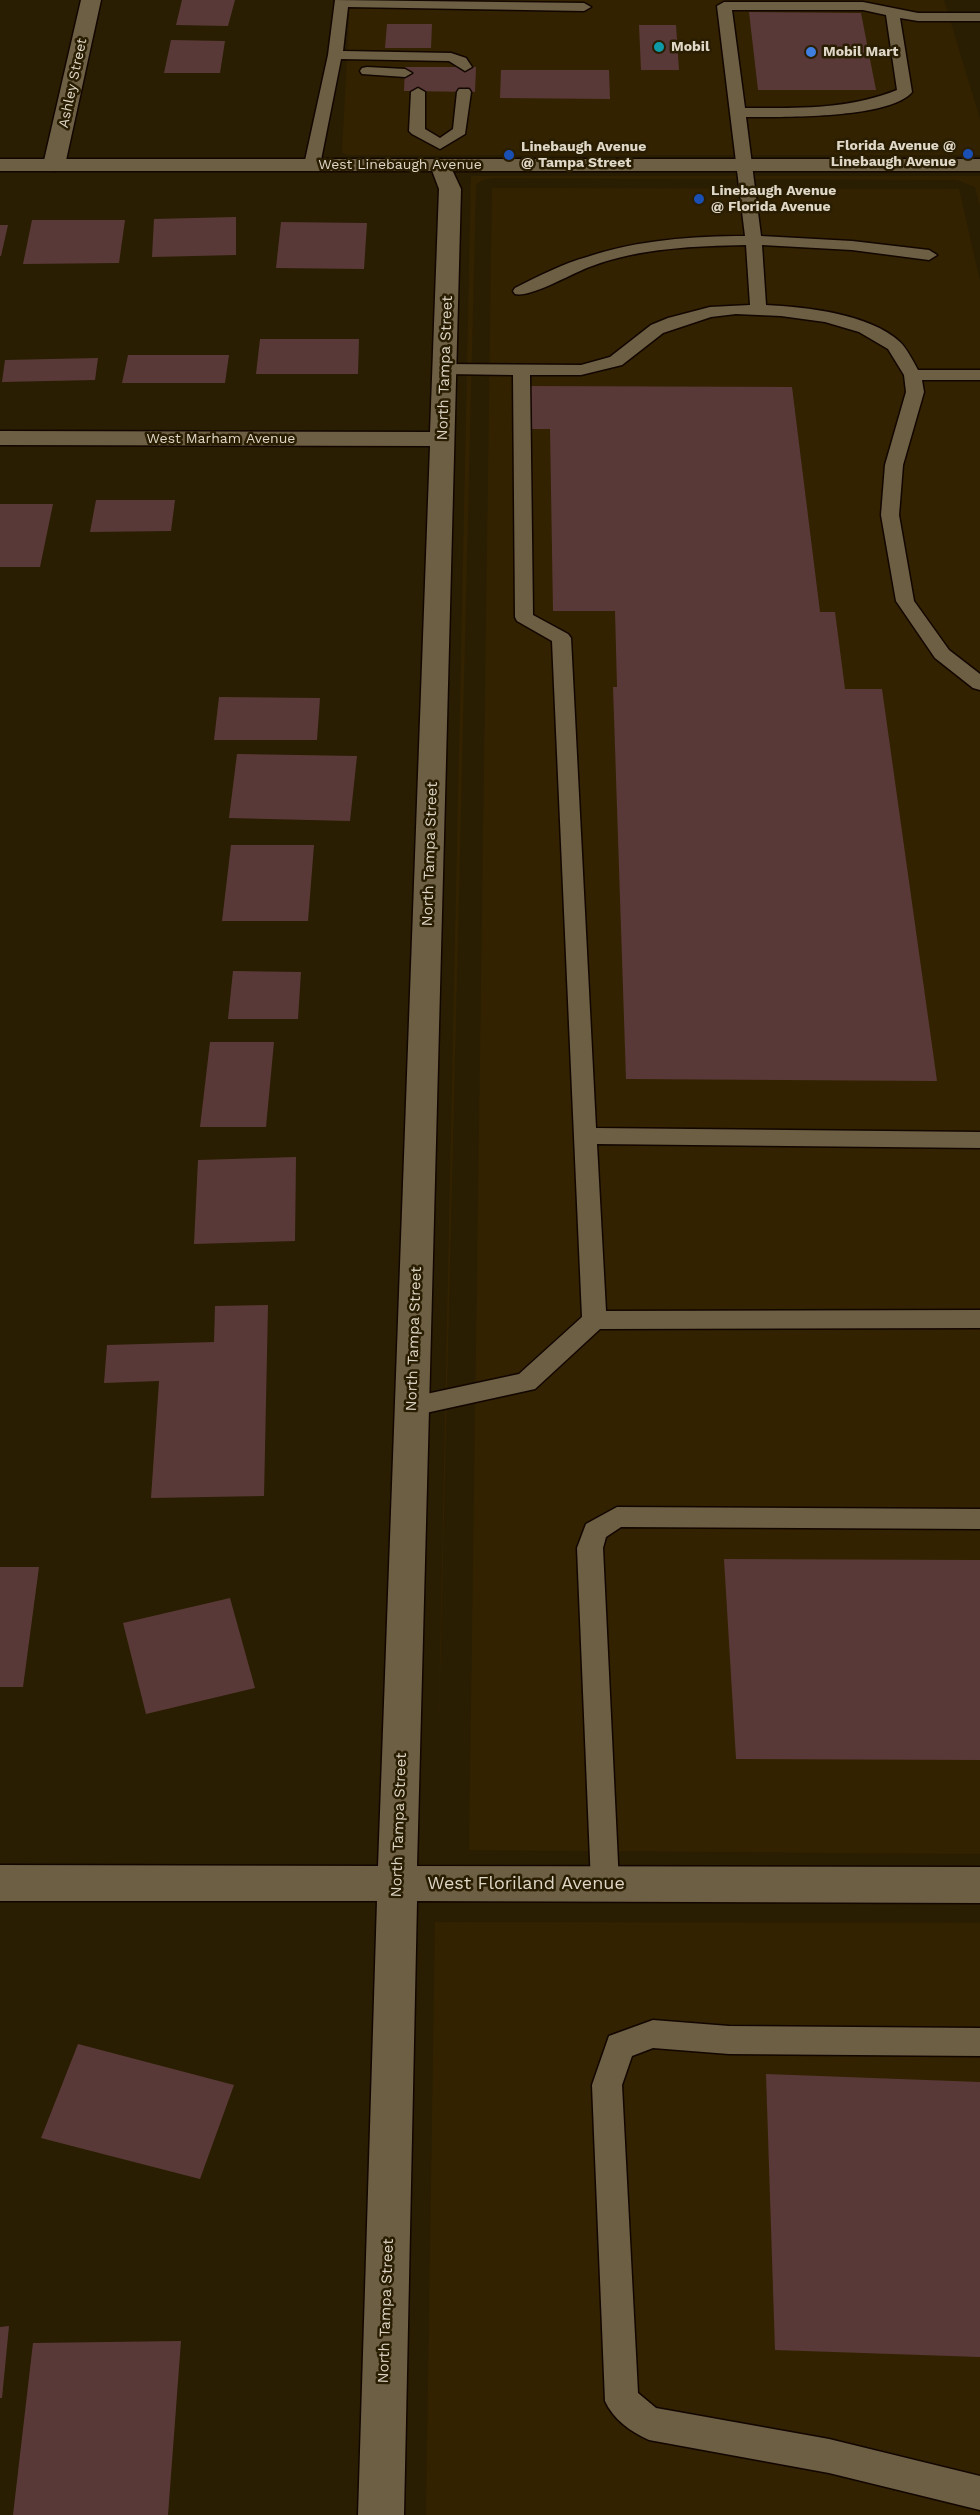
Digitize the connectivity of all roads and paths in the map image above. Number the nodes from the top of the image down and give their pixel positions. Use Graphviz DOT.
graph roads {
  1 [pos="91,0"];
  2 [pos="342,2"];
  3 [pos="862,3"];
  4 [pos="585,7"];
  5 [pos="892,11"];
  6 [pos="980,17"];
  7 [pos="335,55"];
  8 [pos="465,67"];
  9 [pos="343,70"];
  10 [pos="405,73"];
  11 [pos="418,92"];
  12 [pos="464,92"];
  13 [pos="738,113"];
  14 [pos="440,155"];
  15 [pos="0,165"];
  16 [pos="54,165"];
  17 [pos="312,165"];
  18 [pos="980,165"];
  19 [pos="744,166"];
  20 [pos="754,240"];
  21 [pos="929,255"];
  22 [pos="521,291"];
  23 [pos="758,309"];
  24 [pos="445,369"];
  25 [pos="521,369"];
  26 [pos="913,375"];
  27 [pos="980,375"];
  28 [pos="0,438"];
  29 [pos="442,439"];
  30 [pos="980,684"];
  31 [pos="585,1136"];
  32 [pos="980,1140"];
  33 [pos="980,1319"];
  34 [pos="594,1320"];
  35 [pos="412,1406"];
  36 [pos="980,1519"];
  37 [pos="0,1883"];
  38 [pos="398,1884"];
  39 [pos="605,1884"];
  40 [pos="980,1885"];
  41 [pos="980,2042"];
  42 [pos="980,2493"];
  43 [pos="381,2515"];
  1 -- 16 [label="street, Ashley Street"];
  2 -- 4 [label="lane"];
  2 -- 7 [label="lane"];
  3 -- 5 [label="lane"];
  3 -- 13 [label="lane"];
  5 -- 6 [label="lane"];
  5 -- 13 [label="lane"];
  7 -- 8 [label="lane"];
  7 -- 9 [label="lane"];
  9 -- 10 [label="lane"];
  9 -- 17 [label="lane"];
  11 -- 14 [label="lane"];
  12 -- 14 [label="lane"];
  13 -- 19 [label="lane"];
  14 -- 17 [label="street, West Linebaugh Avenue"];
  14 -- 19 [label="street, West Linebaugh Avenue"];
  14 -- 24 [label="street, North Tampa Street"];
  15 -- 16 [label="street, West Linebaugh Avenue"];
  16 -- 17 [label="street, West Linebaugh Avenue"];
  18 -- 19 [label="street, West Linebaugh Avenue"];
  19 -- 20 [label="lane"];
  20 -- 21 [label="lane"];
  20 -- 22 [label="lane"];
  20 -- 23 [label="lane"];
  23 -- 25 [label="lane"];
  23 -- 26 [label="lane"];
  24 -- 25 [label="lane"];
  24 -- 29 [label="street, North Tampa Street"];
  25 -- 31 [label="lane"];
  26 -- 27 [label="lane"];
  26 -- 30 [label="lane"];
  28 -- 29 [label="street, West Marham Avenue"];
  29 -- 35 [label="street, North Tampa Street"];
  31 -- 32 [label="lane"];
  31 -- 34 [label="lane"];
  33 -- 34 [label="lane"];
  34 -- 35 [label="lane"];
  35 -- 38 [label="street, North Tampa Street"];
  36 -- 39 [label="lane"];
  37 -- 38 [label="street, West Floriland Avenue"];
  38 -- 39 [label="street, West Floriland Avenue"];
  38 -- 43 [label="street, North Tampa Street"];
  39 -- 40 [label="street, West Floriland Avenue"];
  41 -- 42 [label="lane"];
}
